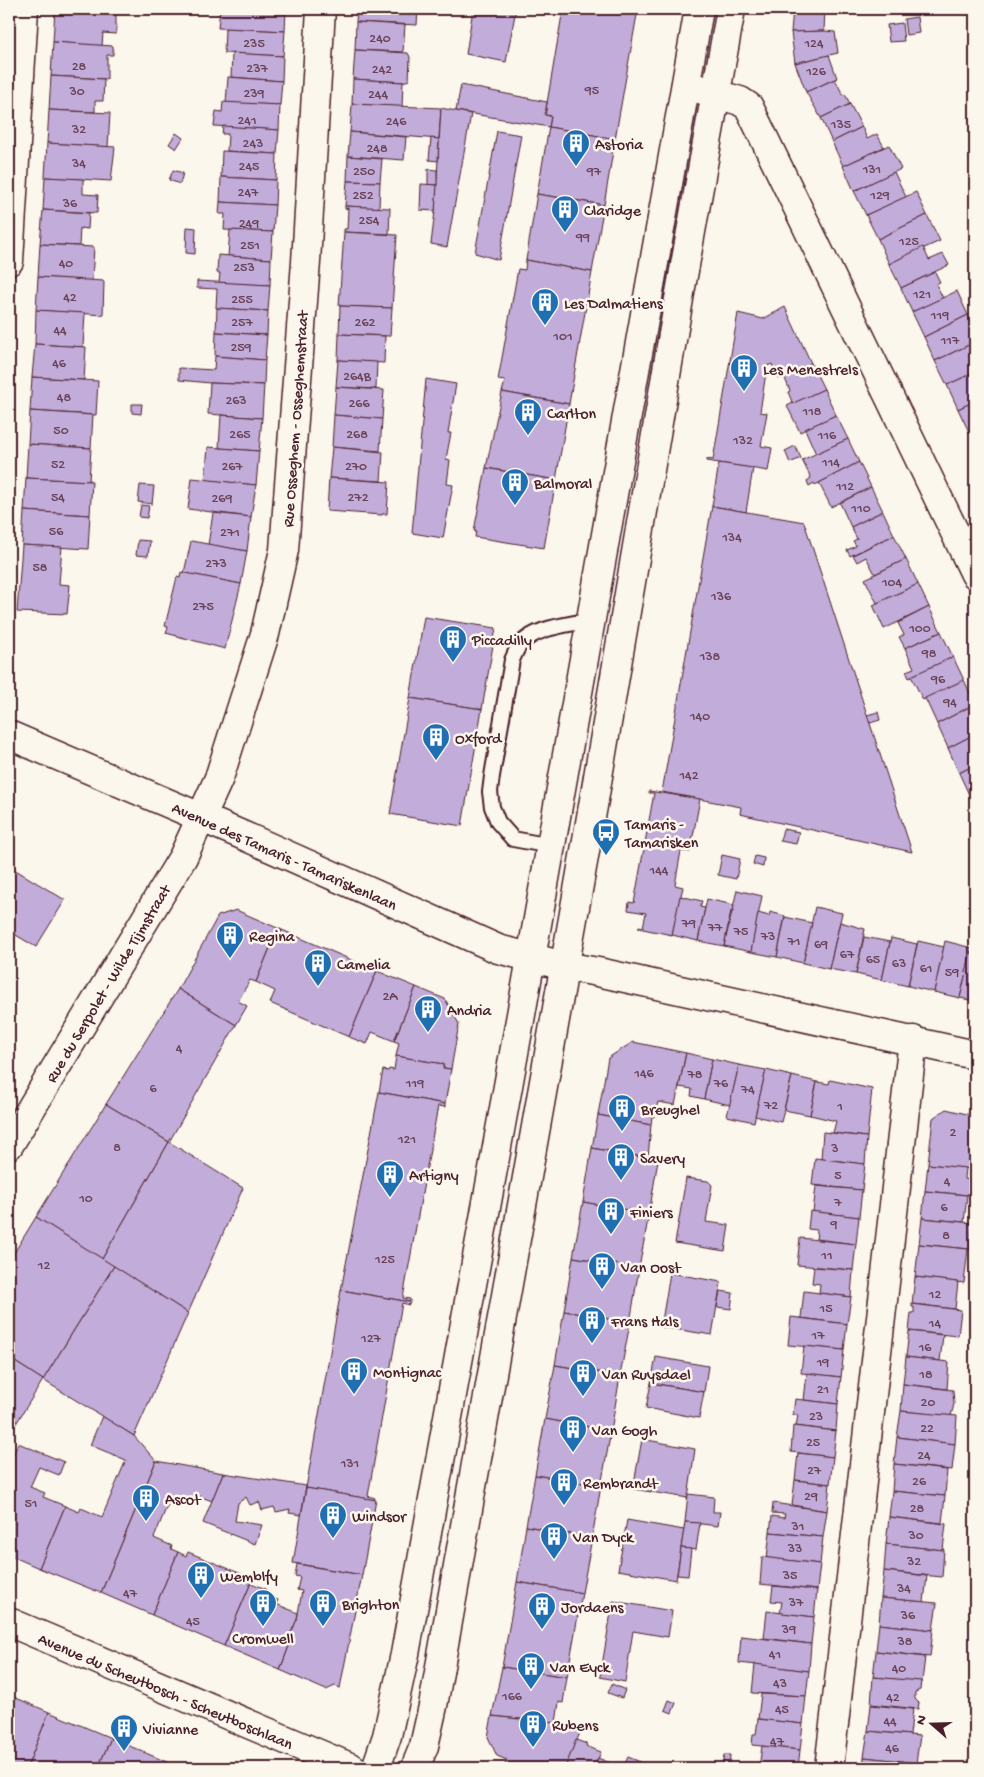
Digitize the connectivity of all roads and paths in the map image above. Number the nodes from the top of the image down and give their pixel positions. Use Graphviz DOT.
graph roads {
  1 [pos="24,9"];
  2 [pos="321,9"];
  3 [pos="699,9"];
  4 [pos="731,9"];
  5 [pos="686,85"];
  6 [pos="715,94"];
  7 [pos="9,261"];
  8 [pos="975,574"];
  9 [pos="590,620"];
  10 [pos="9,735"];
  11 [pos="201,818"];
  12 [pos="550,846"];
  13 [pos="532,958"];
  14 [pos="564,966"];
  15 [pos="913,1040"];
  16 [pos="975,1055"];
  17 [pos="9,1146"];
  18 [pos="9,1622"];
  19 [pos="352,1768"];
  20 [pos="376,1768"];
  21 [pos="415,1768"];
  22 [pos="829,1768"];
  1 -- 7 [label="street"];
  2 -- 11 [label="street, Rue Osseghem - Osseghemstraat"];
  3 -- 5 [label="street"];
  4 -- 6 [label="street"];
  5 -- 6 [label="street"];
  5 -- 9 [label="street"];
  6 -- 8 [label="street"];
  6 -- 14 [label="street"];
  9 -- 12 [label="street"];
  9 -- 12 [label="lane"];
  10 -- 11 [label="street, Avenue des Tamaris - Tamariskenlaan"];
  11 -- 13 [label="street, Avenue des Tamaris - Tamariskenlaan"];
  11 -- 17 [label="street, Rue du Serpolet - Wilde Tijmstraat"];
  12 -- 13 [label="street"];
  13 -- 14 [label="street, Avenue des Tamaris - Tamariskenlaan"];
  13 -- 20 [label="street"];
  14 -- 15 [label="street, Avenue des Tamaris - Tamariskenlaan"];
  14 -- 21 [label="street"];
  15 -- 16 [label="street, Avenue des Tamaris - Tamariskenlaan"];
  15 -- 22 [label="street"];
  18 -- 19 [label="street, Avenue du Scheutbosch - Scheutboschlaan"];
}
